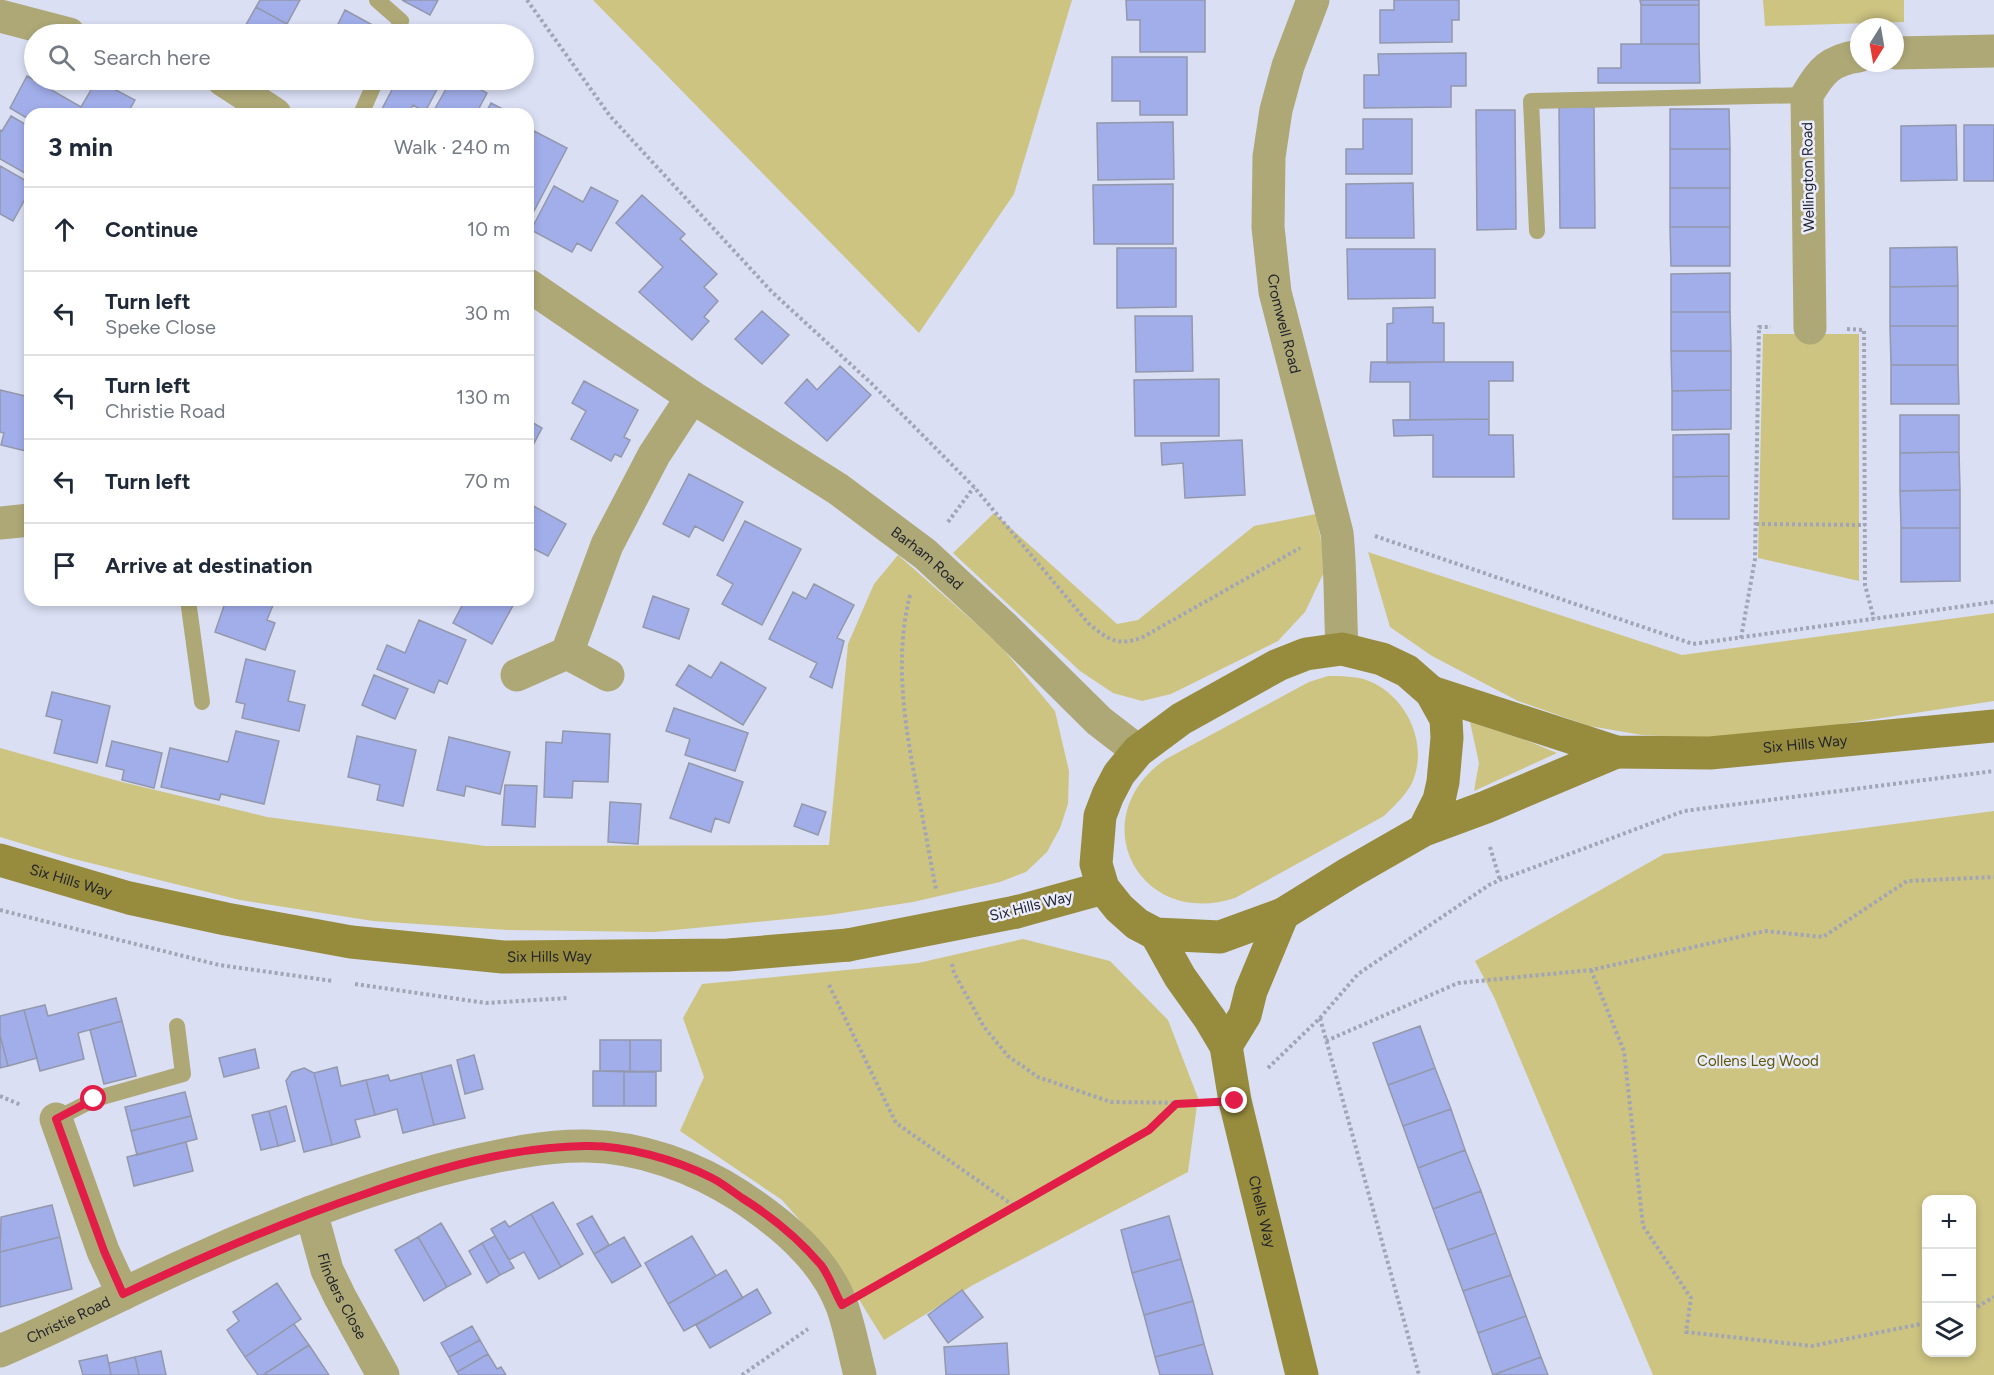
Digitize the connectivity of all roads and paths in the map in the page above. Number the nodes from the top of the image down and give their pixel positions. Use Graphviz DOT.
graph roads {
  1 [pos="377,0"];
  2 [pos="527,0"];
  3 [pos="1313,0"];
  4 [pos="0,16"];
  5 [pos="31,24"];
  6 [pos="400,24"];
  7 [pos="1994,51"];
  8 [pos="1904,53"];
  9 [pos="1850,58"];
  10 [pos="238,90"];
  11 [pos="372,90"];
  12 [pos="1807,95"];
  13 [pos="266,108"];
  14 [pos="364,108"];
  15 [pos="1537,231"];
  16 [pos="534,289"];
  17 [pos="1810,328"];
  18 [pos="692,397"];
  19 [pos="24,521"];
  20 [pos="0,523"];
  21 [pos="1756,524"];
  22 [pos="1864,525"];
  23 [pos="1336,533"];
  24 [pos="925,554"];
  25 [pos="1994,602"];
  26 [pos="189,606"];
  27 [pos="1875,619"];
  28 [pos="1741,638"];
  29 [pos="1342,649"];
  30 [pos="567,653"];
  31 [pos="517,675"];
  32 [pos="608,675"];
  33 [pos="1431,692"];
  34 [pos="202,702"];
  35 [pos="1994,726"];
  36 [pos="1138,751"];
  37 [pos="1616,752"];
  38 [pos="1994,771"];
  39 [pos="1424,830"];
  40 [pos="0,860"];
  41 [pos="1994,878"];
  42 [pos="934,881"];
  43 [pos="1103,888"];
  44 [pos="0,909"];
  45 [pos="1284,914"];
  46 [pos="1156,934"];
  47 [pos="1591,970"];
  48 [pos="954,972"];
  49 [pos="335,982"];
  50 [pos="347,983"];
  51 [pos="828,983"];
  52 [pos="568,998"];
  53 [pos="1320,1018"];
  54 [pos="177,1026"];
  55 [pos="1326,1041"];
  56 [pos="1226,1047"];
  57 [pos="1235,1101"];
  58 [pos="1176,1104"];
  59 [pos="56,1119"];
  60 [pos="1014,1206"];
  61 [pos="312,1212"];
  62 [pos="123,1294"];
  63 [pos="1994,1297"];
  64 [pos="842,1305"];
  65 [pos="1976,1307"];
  66 [pos="1922,1324"];
  67 [pos="0,1351"];
  68 [pos="383,1375"];
  69 [pos="742,1375"];
  70 [pos="860,1375"];
  71 [pos="1302,1375"];
  72 [pos="1419,1375"];
  1 -- 6 [label="lane"];
  2 -- 23 [label="path"];
  3 -- 23 [label="street, Cromwell Road"];
  4 -- 5 [label="street"];
  7 -- 8 [label="street"];
  9 -- 12 [label="street"];
  10 -- 13 [label="street"];
  11 -- 14 [label="lane"];
  12 -- 15 [label="lane"];
  12 -- 17 [label="street, Wellington Road"];
  16 -- 18 [label="street, Barham Road"];
  17 -- 21 [label="path"];
  17 -- 22 [label="path"];
  18 -- 24 [label="street, Barham Road"];
  18 -- 30 [label="street"];
  19 -- 20 [label="street"];
  21 -- 22 [label="path"];
  21 -- 28 [label="path"];
  22 -- 27 [label="path"];
  23 -- 28 [label="path"];
  23 -- 29 [label="street, Cromwell Road"];
  24 -- 36 [label="street, Barham Road"];
  24 -- 42 [label="path"];
  25 -- 27 [label="path"];
  26 -- 34 [label="lane"];
  27 -- 28 [label="path"];
  29 -- 33 [label="street"];
  29 -- 36 [label="street"];
  30 -- 31 [label="street"];
  30 -- 32 [label="street"];
  33 -- 37 [label="street, Six Hills Way"];
  33 -- 39 [label="street"];
  35 -- 37 [label="street, Six Hills Way"];
  36 -- 43 [label="street"];
  37 -- 39 [label="street, Six Hills Way"];
  38 -- 53 [label="path"];
  39 -- 45 [label="street, Six Hills Way"];
  40 -- 43 [label="street, Six Hills Way, bridge"];
  41 -- 47 [label="path"];
  43 -- 46 [label="street"];
  44 -- 49 [label="path"];
  45 -- 46 [label="street, Six Hills Way"];
  45 -- 56 [label="street"];
  46 -- 56 [label="street, Chells Way"];
  47 -- 55 [label="path"];
  47 -- 66 [label="path"];
  48 -- 58 [label="path"];
  50 -- 52 [label="path"];
  51 -- 60 [label="path"];
  53 -- 55 [label="path"];
  53 -- 57 [label="path"];
  54 -- 59 [label="lane"];
  55 -- 72 [label="path"];
  56 -- 57 [label="street, Chells Way"];
  57 -- 58 [label="path"];
  57 -- 71 [label="street, Chells Way"];
  58 -- 60 [label="path"];
  59 -- 62 [label="street"];
  60 -- 64 [label="path"];
  61 -- 62 [label="street, Christie Road"];
  61 -- 64 [label="street, Christie Road"];
  61 -- 68 [label="street, Flinders Close"];
  62 -- 67 [label="street, Christie Road"];
  63 -- 65 [label="path"];
  64 -- 69 [label="path"];
  64 -- 70 [label="street, Christie Road"];
}
